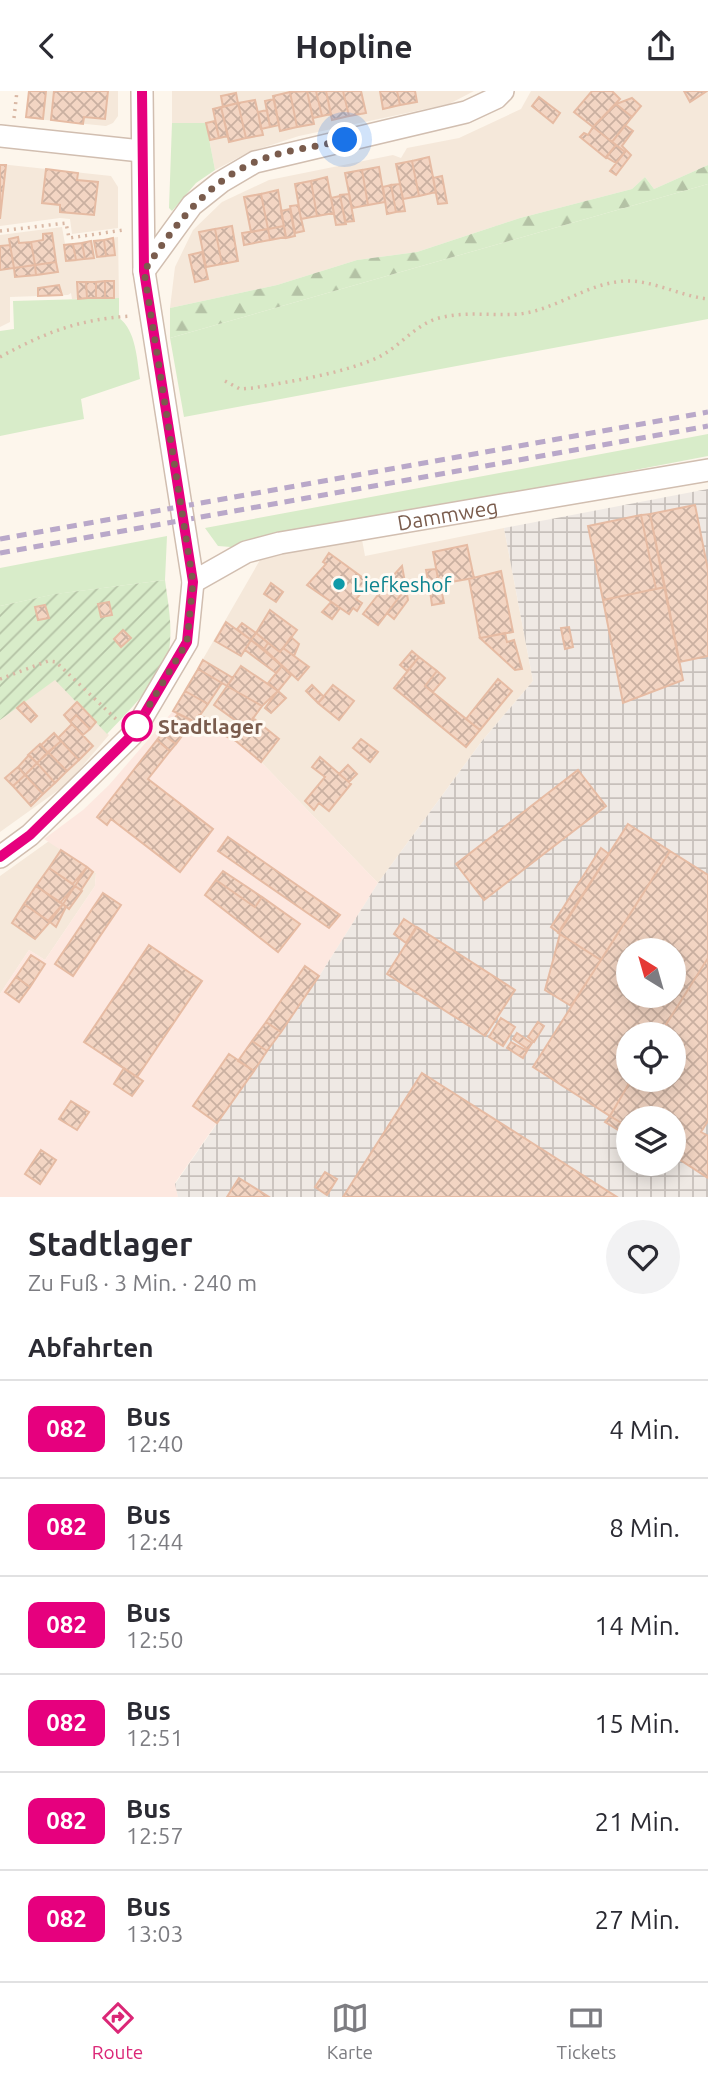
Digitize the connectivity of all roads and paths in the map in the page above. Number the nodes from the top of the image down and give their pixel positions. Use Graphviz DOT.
graph roads {
  1 [pos="17,91"];
  2 [pos="142,91"];
  3 [pos="503,91"];
  4 [pos="6,137"];
  5 [pos="142,151"];
  6 [pos="144,227"];
  7 [pos="0,231"];
  8 [pos="144,271"];
  9 [pos="708,299"];
  10 [pos="149,316"];
  11 [pos="0,357"];
  12 [pos="225,381"];
  13 [pos="708,470"];
  14 [pos="193,582"];
  15 [pos="0,680"];
  16 [pos="132,735"];
  17 [pos="0,857"];
  1 -- 4 [label="path"];
  2 -- 5 [label="street"];
  3 -- 8 [label="street"];
  4 -- 5 [label="street"];
  5 -- 6 [label="street"];
  6 -- 7 [label="path"];
  6 -- 8 [label="street"];
  8 -- 10 [label="street"];
  9 -- 12 [label="path"];
  10 -- 11 [label="path"];
  10 -- 14 [label="street"];
  13 -- 14 [label="street, Dammweg"];
  14 -- 16 [label="street"];
  15 -- 16 [label="path"];
  16 -- 17 [label="street"];
}
